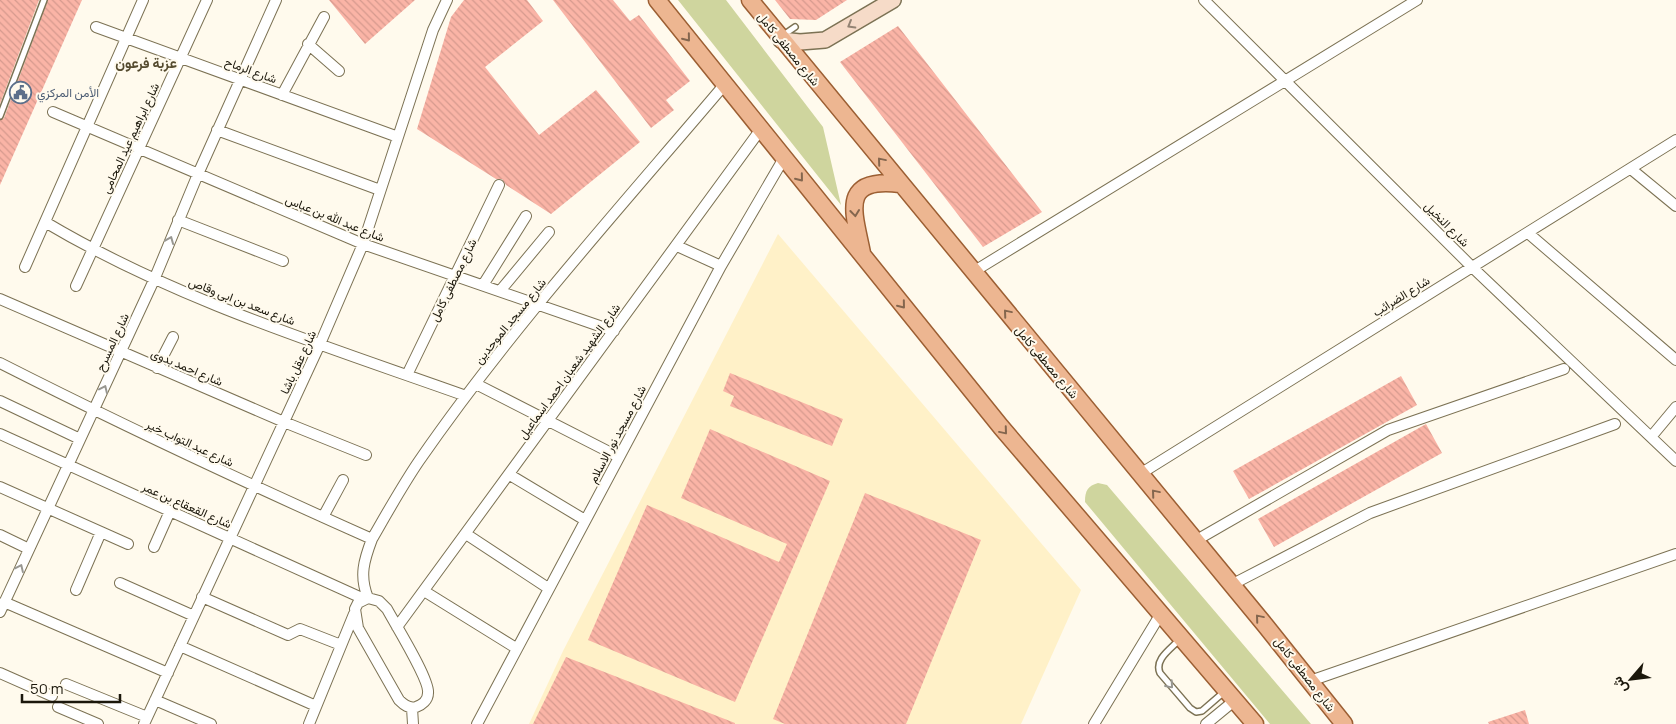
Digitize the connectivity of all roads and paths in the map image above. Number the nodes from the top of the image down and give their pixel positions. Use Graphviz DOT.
graph roads {
  1 [pos="44,0"];
  2 [pos="143,0"];
  3 [pos="207,0"];
  4 [pos="276,0"];
  5 [pos="447,0"];
  6 [pos="657,0"];
  7 [pos="750,0"];
  8 [pos="893,0"];
  9 [pos="1204,0"];
  10 [pos="1417,0"];
  11 [pos="324,17"];
  12 [pos="96,27"];
  13 [pos="795,27"];
  14 [pos="127,39"];
  15 [pos="781,39"];
  16 [pos="308,44"];
  17 [pos="180,58"];
  18 [pos="339,71"];
  19 [pos="239,79"];
  20 [pos="1283,80"];
  21 [pos="724,84"];
  22 [pos="282,95"];
  23 [pos="53,112"];
  24 [pos="0,116"];
  25 [pos="88,127"];
  26 [pos="761,129"];
  27 [pos="217,130"];
  28 [pos="398,137"];
  29 [pos="1676,140"];
  30 [pos="139,150"];
  31 [pos="784,158"];
  32 [pos="1631,168"];
  33 [pos="198,174"];
  34 [pos="499,184"];
  35 [pos="900,184"];
  36 [pos="380,190"];
  37 [pos="1676,206"];
  38 [pos="526,216"];
  39 [pos="178,220"];
  40 [pos="45,222"];
  41 [pos="549,232"];
  42 [pos="1528,232"];
  43 [pos="363,244"];
  44 [pos="677,246"];
  45 [pos="92,250"];
  46 [pos="862,256"];
  47 [pos="283,261"];
  48 [pos="721,266"];
  49 [pos="25,267"];
  50 [pos="1472,267"];
  51 [pos="973,272"];
  52 [pos="456,276"];
  53 [pos="154,280"];
  54 [pos="483,285"];
  55 [pos="76,286"];
  56 [pos="500,291"];
  57 [pos="0,299"];
  58 [pos="538,305"];
  59 [pos="614,330"];
  60 [pos="173,337"];
  61 [pos="320,344"];
  62 [pos="121,353"];
  63 [pos="1676,360"];
  64 [pos="0,363"];
  65 [pos="157,368"];
  66 [pos="1564,369"];
  67 [pos="408,375"];
  68 [pos="476,384"];
  69 [pos="466,396"];
  70 [pos="0,401"];
  71 [pos="1676,407"];
  72 [pos="94,411"];
  73 [pos="549,421"];
  74 [pos="284,422"];
  75 [pos="1615,424"];
  76 [pos="0,434"];
  77 [pos="1651,437"];
  78 [pos="80,439"];
  79 [pos="366,455"];
  80 [pos="618,457"];
  81 [pos="1676,462"];
  82 [pos="68,466"];
  83 [pos="1140,474"];
  84 [pos="510,475"];
  85 [pos="343,480"];
  86 [pos="253,486"];
  87 [pos="0,487"];
  88 [pos="48,508"];
  89 [pos="170,512"];
  90 [pos="323,517"];
  91 [pos="585,520"];
  92 [pos="101,532"];
  93 [pos="466,534"];
  94 [pos="0,535"];
  95 [pos="229,538"];
  96 [pos="372,539"];
  97 [pos="1195,541"];
  98 [pos="128,544"];
  99 [pos="154,547"];
  100 [pos="29,549"];
  101 [pos="1676,554"];
  102 [pos="120,583"];
  103 [pos="1231,584"];
  104 [pos="548,588"];
  105 [pos="76,590"];
  106 [pos="424,591"];
  107 [pos="202,597"];
  108 [pos="366,598"];
  109 [pos="3,602"];
  110 [pos="354,614"];
  111 [pos="1160,615"];
  112 [pos="194,616"];
  113 [pos="397,627"];
  114 [pos="1180,639"];
  115 [pos="341,645"];
  116 [pos="180,646"];
  117 [pos="516,648"];
  118 [pos="0,673"];
  119 [pos="168,673"];
  120 [pos="1310,681"];
  121 [pos="66,684"];
  122 [pos="52,696"];
  123 [pos="1230,696"];
  124 [pos="155,700"];
  125 [pos="316,706"];
  126 [pos="58,707"];
  127 [pos="412,708"];
  128 [pos="145,721"];
  129 [pos="1099,722"];
  130 [pos="98,724"];
  131 [pos="211,724"];
  132 [pos="309,724"];
  133 [pos="412,724"];
  134 [pos="478,724"];
  135 [pos="1206,724"];
  136 [pos="1255,724"];
  137 [pos="1344,724"];
  1 -- 24 [label="lane"];
  2 -- 14 [label="street"];
  3 -- 17 [label="street, شارع ابراهيم عيد المحامى"];
  4 -- 19 [label="street, شارع المسرح"];
  5 -- 28 [label="street, شارع عقل باشا"];
  6 -- 21 [label="main road, one-way"];
  7 -- 15 [label="main road, شارع مصطفى كامل"];
  8 -- 15 [label="main road, one-way"];
  9 -- 20 [label="street, شارع النخيل"];
  10 -- 20 [label="street"];
  11 -- 16 [label="street"];
  12 -- 14 [label="street, شارع الرماح"];
  13 -- 15 [label="lane"];
  14 -- 17 [label="street, شارع الرماح"];
  14 -- 25 [label="street"];
  35 -- 15 [label="main road, شارع مصطفى كامل, one-way"];
  16 -- 18 [label="street"];
  16 -- 22 [label="street"];
  17 -- 19 [label="street, شارع الرماح"];
  17 -- 30 [label="street, شارع ابراهيم عيد المحامى"];
  19 -- 22 [label="street, شارع الرماح"];
  19 -- 27 [label="street, شارع المسرح"];
  20 -- 50 [label="street, شارع النخيل"];
  20 -- 51 [label="street"];
  21 -- 26 [label="main road"];
  21 -- 58 [label="street, شارع مسجد الموحدين"];
  22 -- 28 [label="street, شارع الرماح"];
  23 -- 25 [label="street, شارع عبد الله بن عباس"];
  25 -- 30 [label="street, شارع عبد الله بن عباس"];
  25 -- 40 [label="street"];
  26 -- 31 [label="main road"];
  26 -- 44 [label="street, شارع الشهيد شعبان احمد اسماعيل"];
  27 -- 33 [label="street, شارع المسرح"];
  27 -- 36 [label="street"];
  28 -- 36 [label="street, شارع عقل باشا"];
  29 -- 32 [label="street, شارع الضرائب"];
  30 -- 33 [label="street, شارع عبد الله بن عباس"];
  30 -- 45 [label="street, شارع ابراهيم عيد المحامى"];
  31 -- 46 [label="main road, one-way"];
  31 -- 48 [label="street, شارع مسجد نور الاسلام"];
  32 -- 37 [label="street"];
  32 -- 42 [label="street, شارع الضرائب"];
  33 -- 39 [label="street, شارع المسرح"];
  33 -- 43 [label="street, شارع عبد الله بن عباس"];
  34 -- 52 [label="street, شارع مصطفى كامل"];
  35 -- 46 [label="main road, one-way"];
  35 -- 51 [label="main road, شارع مصطفى كامل"];
  36 -- 43 [label="street, شارع عقل باشا"];
  38 -- 54 [label="street"];
  39 -- 47 [label="street"];
  53 -- 39 [label="street, شارع المسرح, one-way"];
  40 -- 45 [label="street, شارع سعد بن ابى وقاص"];
  40 -- 49 [label="street"];
  41 -- 56 [label="street"];
  42 -- 50 [label="street, شارع الضرائب"];
  42 -- 63 [label="street"];
  43 -- 52 [label="street, شارع عبد الله بن عباس"];
  43 -- 61 [label="street, شارع عقل باشا"];
  44 -- 48 [label="street"];
  44 -- 59 [label="street, شارع الشهيد شعبان احمد اسماعيل"];
  45 -- 53 [label="street, شارع سعد بن ابى وقاص"];
  45 -- 55 [label="street, شارع ابراهيم عيد المحامى"];
  46 -- 111 [label="main road, one-way"];
  48 -- 80 [label="street, شارع مسجد نور الاسلام"];
  50 -- 77 [label="street, شارع النخيل"];
  50 -- 83 [label="street, شارع الضرائب"];
  83 -- 51 [label="main road, شارع مصطفى كامل, one-way"];
  52 -- 54 [label="street, شارع عبد الله بن عباس"];
  52 -- 67 [label="street, شارع مصطفى كامل"];
  53 -- 61 [label="street, شارع سعد بن ابى وقاص"];
  53 -- 62 [label="street, شارع المسرح"];
  54 -- 56 [label="street, شارع عبد الله بن عباس"];
  56 -- 58 [label="street, شارع عبد الله بن عباس"];
  57 -- 62 [label="street, شارع احمد بدوى"];
  58 -- 59 [label="street, شارع عبد الله بن عباس"];
  58 -- 68 [label="street, شارع مسجد الموحدين"];
  59 -- 73 [label="street, شارع الشهيد شعبان احمد اسماعيل"];
  60 -- 65 [label="street"];
  61 -- 67 [label="street, شارع سعد بن ابى وقاص"];
  61 -- 74 [label="street, شارع عقل باشا"];
  62 -- 65 [label="street, شارع احمد بدوى"];
  72 -- 62 [label="street, شارع المسرح, one-way"];
  64 -- 72 [label="street, شارع عبد التواب خير"];
  65 -- 74 [label="street, شارع احمد بدوى"];
  66 -- 97 [label="street"];
  67 -- 69 [label="street, شارع سعد بن ابى وقاص"];
  68 -- 69 [label="street, شارع مسجد الموحدين"];
  68 -- 73 [label="street"];
  69 -- 96 [label="street, شارع مسجد الموحدين"];
  70 -- 78 [label="street"];
  71 -- 77 [label="street"];
  72 -- 78 [label="street, شارع المسرح"];
  72 -- 86 [label="street, شارع عبد التواب خير"];
  73 -- 80 [label="street"];
  73 -- 84 [label="street, شارع الشهيد شعبان احمد اسماعيل"];
  74 -- 79 [label="street, شارع احمد بدوى"];
  74 -- 86 [label="street, شارع عقل باشا"];
  75 -- 103 [label="street"];
  76 -- 82 [label="street, شارع القعقاع بن عمر"];
  77 -- 81 [label="street, شارع النخيل"];
  78 -- 82 [label="street, شارع المسرح"];
  80 -- 91 [label="street, شارع مسجد نور الاسلام"];
  82 -- 88 [label="street, شارع المسرح"];
  82 -- 89 [label="street, شارع القعقاع بن عمر"];
  97 -- 83 [label="main road, شارع مصطفى كامل, one-way"];
  84 -- 91 [label="street"];
  84 -- 93 [label="street, شارع الشهيد شعبان احمد اسماعيل"];
  85 -- 90 [label="street"];
  86 -- 90 [label="street, شارع عبد التواب خير"];
  86 -- 95 [label="street, شارع عقل باشا"];
  87 -- 88 [label="street"];
  88 -- 92 [label="street"];
  88 -- 100 [label="street, شارع المسرح"];
  89 -- 95 [label="street, شارع القعقاع بن عمر"];
  89 -- 99 [label="street"];
  90 -- 96 [label="street, شارع عبد التواب خير"];
  91 -- 104 [label="street, شارع مسجد نور الاسلام"];
  92 -- 98 [label="street"];
  92 -- 105 [label="street"];
  93 -- 104 [label="street"];
  93 -- 106 [label="street, شارع الشهيد شعبان احمد اسماعيل"];
  94 -- 100 [label="street"];
  95 -- 107 [label="street, شارع عقل باشا"];
  95 -- 108 [label="street, شارع القعقاع بن عمر"];
  96 -- 108 [label="street, شارع مسجد الموحدين"];
  97 -- 103 [label="main road, شارع مصطفى كامل"];
  109 -- 100 [label="street, شارع المسرح, one-way"];
  101 -- 120 [label="street"];
  102 -- 112 [label="street"];
  120 -- 103 [label="main road, شارع مصطفى كامل, one-way"];
  104 -- 117 [label="street, شارع مسجد نور الاسلام"];
  106 -- 113 [label="street, شارع الشهيد شعبان احمد اسماعيل"];
  106 -- 117 [label="street"];
  107 -- 112 [label="street, شارع عقل باشا"];
  107 -- 115 [label="street"];
  108 -- 110 [label="street"];
  108 -- 113 [label="street, شارع القعقاع بن عمر"];
  109 -- 119 [label="street"];
  110 -- 115 [label="street"];
  110 -- 127 [label="street"];
  111 -- 114 [label="main road"];
  111 -- 129 [label="street"];
  112 -- 116 [label="street, شارع عقل باشا"];
  113 -- 127 [label="street, شارع القعقاع بن عمر"];
  114 -- 123 [label="main road"];
  114 -- 123 [label="lane, one-way"];
  115 -- 125 [label="street"];
  116 -- 119 [label="street, شارع عقل باشا"];
  116 -- 125 [label="street"];
  117 -- 134 [label="street, شارع مسجد نور الاسلام"];
  118 -- 122 [label="street"];
  119 -- 124 [label="street, شارع عقل باشا"];
  120 -- 137 [label="main road, شارع مصطفى كامل"];
  121 -- 128 [label="street"];
  123 -- 135 [label="street"];
  123 -- 136 [label="main road"];
  124 -- 128 [label="street, شارع عقل باشا"];
  124 -- 131 [label="street"];
  125 -- 132 [label="street"];
  126 -- 130 [label="street"];
  127 -- 133 [label="street"];
}
